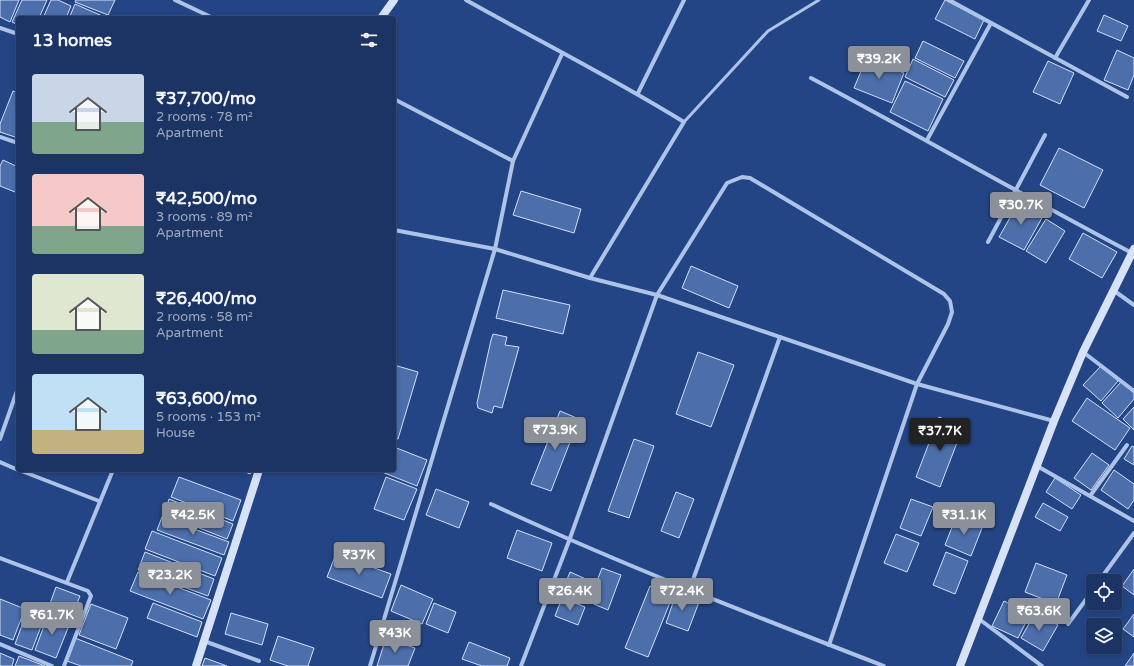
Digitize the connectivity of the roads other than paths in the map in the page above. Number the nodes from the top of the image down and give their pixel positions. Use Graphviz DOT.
graph roads {
  1 [pos="175,0"];
  2 [pos="394,0"];
  3 [pos="466,0"];
  4 [pos="684,0"];
  5 [pos="819,0"];
  6 [pos="949,0"];
  7 [pos="1088,0"];
  8 [pos="209,16"];
  9 [pos="382,16"];
  10 [pos="991,23"];
  11 [pos="0,28"];
  12 [pos="16,33"];
  13 [pos="562,54"];
  14 [pos="1055,58"];
  15 [pos="811,78"];
  16 [pos="638,93"];
  17 [pos="1127,97"];
  18 [pos="396,100"];
  19 [pos="684,122"];
  20 [pos="1045,135"];
  21 [pos="0,137"];
  22 [pos="927,140"];
  23 [pos="16,142"];
  24 [pos="513,161"];
  25 [pos="1015,191"];
  26 [pos="396,230"];
  27 [pos="988,242"];
  28 [pos="495,249"];
  29 [pos="1133,251"];
  30 [pos="590,278"];
  31 [pos="1112,290"];
  32 [pos="657,294"];
  33 [pos="1134,305"];
  34 [pos="780,338"];
  35 [pos="1083,352"];
  36 [pos="917,384"];
  37 [pos="1134,391"];
  38 [pos="16,394"];
  39 [pos="1054,421"];
  40 [pos="0,439"];
  41 [pos="1126,445"];
  42 [pos="0,462"];
  43 [pos="1036,465"];
  44 [pos="16,469"];
  45 [pos="24,472"];
  46 [pos="112,472"];
  47 [pos="258,472"];
  48 [pos="1090,496"];
  49 [pos="100,501"];
  50 [pos="491,504"];
  51 [pos="1134,521"];
  52 [pos="1134,533"];
  53 [pos="569,541"];
  54 [pos="0,558"];
  55 [pos="1105,574"];
  56 [pos="67,582"];
  57 [pos="689,591"];
  58 [pos="1086,600"];
  59 [pos="979,619"];
  60 [pos="1068,624"];
  61 [pos="204,641"];
  62 [pos="0,644"];
  63 [pos="829,645"];
  64 [pos="259,661"];
  65 [pos="52,666"];
  66 [pos="64,666"];
  67 [pos="196,666"];
  68 [pos="370,666"];
  69 [pos="521,666"];
  70 [pos="884,666"];
  71 [pos="960,666"];
  72 [pos="1042,666"];
  1 -- 8 [label="street"];
  2 -- 9 [label="street"];
  3 -- 13 [label="street"];
  4 -- 16 [label="street"];
  5 -- 19 [label="lane"];
  6 -- 10 [label="street"];
  7 -- 14 [label="street"];
  10 -- 14 [label="street"];
  10 -- 22 [label="street"];
  11 -- 12 [label="street"];
  13 -- 16 [label="street"];
  13 -- 24 [label="street"];
  14 -- 17 [label="street"];
  15 -- 22 [label="street"];
  16 -- 19 [label="street"];
  18 -- 24 [label="street"];
  19 -- 30 [label="street"];
  20 -- 25 [label="street"];
  21 -- 23 [label="street"];
  22 -- 25 [label="street"];
  24 -- 28 [label="street"];
  25 -- 27 [label="street"];
  25 -- 29 [label="street"];
  26 -- 28 [label="street"];
  28 -- 30 [label="street"];
  28 -- 68 [label="street"];
  29 -- 31 [label="street"];
  30 -- 32 [label="street"];
  31 -- 33 [label="street"];
  31 -- 35 [label="street"];
  32 -- 34 [label="street"];
  32 -- 36 [label="street"];
  32 -- 53 [label="street"];
  34 -- 36 [label="street"];
  34 -- 57 [label="street"];
  35 -- 37 [label="street"];
  35 -- 39 [label="street"];
  36 -- 39 [label="street"];
  36 -- 63 [label="street"];
  38 -- 40 [label="street"];
  39 -- 43 [label="street"];
  41 -- 48 [label="street"];
  42 -- 44 [label="street"];
  43 -- 48 [label="street"];
  43 -- 59 [label="street"];
  45 -- 49 [label="street"];
  46 -- 49 [label="street"];
  47 -- 61 [label="street"];
  48 -- 51 [label="street"];
  49 -- 56 [label="street"];
  50 -- 53 [label="street"];
  52 -- 55 [label="street"];
  53 -- 57 [label="street"];
  53 -- 69 [label="street"];
  54 -- 56 [label="street"];
  56 -- 66 [label="street"];
  57 -- 63 [label="street"];
  58 -- 60 [label="street"];
  59 -- 71 [label="street"];
  59 -- 72 [label="street"];
  61 -- 64 [label="street"];
  61 -- 67 [label="street"];
  62 -- 65 [label="street"];
  63 -- 70 [label="street"];
}
